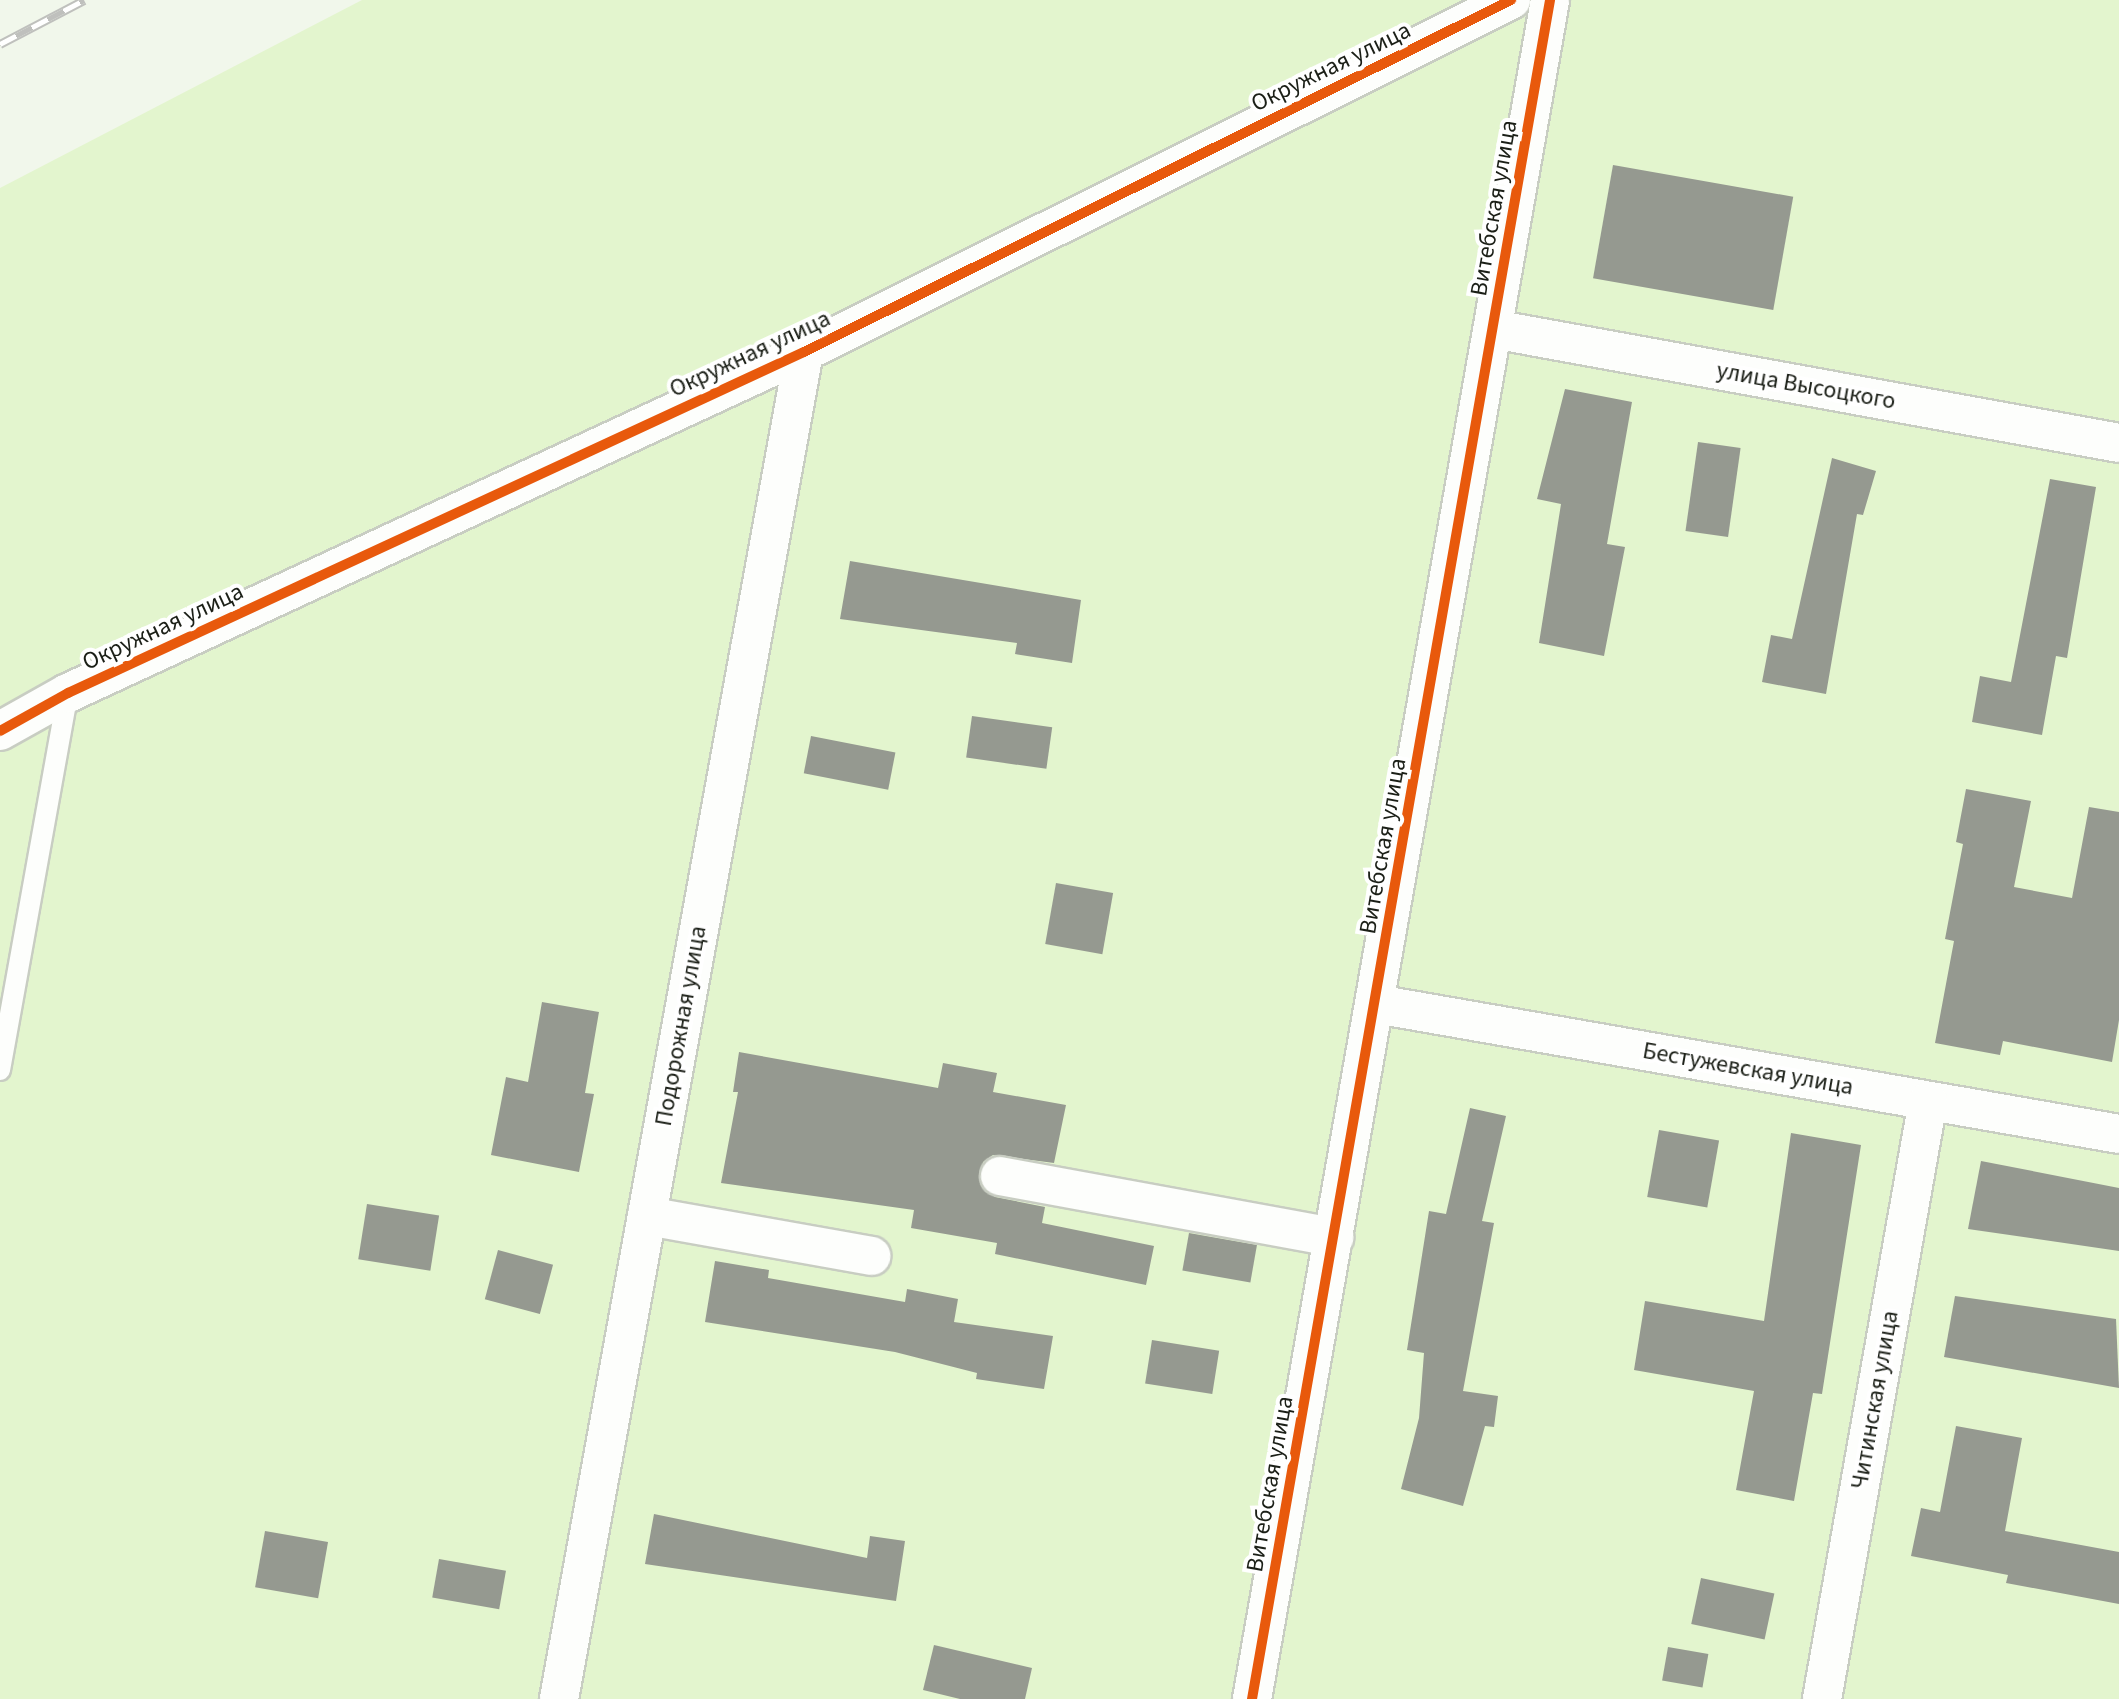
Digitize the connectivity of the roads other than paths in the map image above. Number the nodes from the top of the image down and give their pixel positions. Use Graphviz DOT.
graph roads {
  1 [pos="1511,0"];
  2 [pos="1550,0"];
  3 [pos="1493,329"];
  4 [pos="804,352"];
  5 [pos="2119,443"];
  6 [pos="68,693"];
  7 [pos="0,731"];
  8 [pos="1376,1004"];
  9 [pos="0,1070"];
  10 [pos="1928,1101"];
  11 [pos="2119,1134"];
  12 [pos="1000,1176"];
  13 [pos="647,1216"];
  14 [pos="1334,1237"];
  15 [pos="871,1256"];
  16 [pos="559,1699"];
  17 [pos="1252,1699"];
  18 [pos="1822,1699"];
  1 -- 4 [label="street, Окружная улица"];
  2 -- 3 [label="street, Витебская улица"];
  3 -- 5 [label="street, улица Высоцкого"];
  3 -- 8 [label="street, Витебская улица"];
  4 -- 6 [label="street, Окружная улица"];
  4 -- 13 [label="street, Подорожная улица"];
  6 -- 7 [label="street, Окружная улица"];
  6 -- 9 [label="lane"];
  8 -- 10 [label="street, Бестужевская улица"];
  8 -- 14 [label="street, Витебская улица"];
  10 -- 11 [label="street, Бестужевская улица"];
  10 -- 18 [label="street, Читинская улица"];
  12 -- 14 [label="street"];
  13 -- 15 [label="street"];
  13 -- 16 [label="street, Подорожная улица"];
  14 -- 17 [label="street, Витебская улица"];
}
